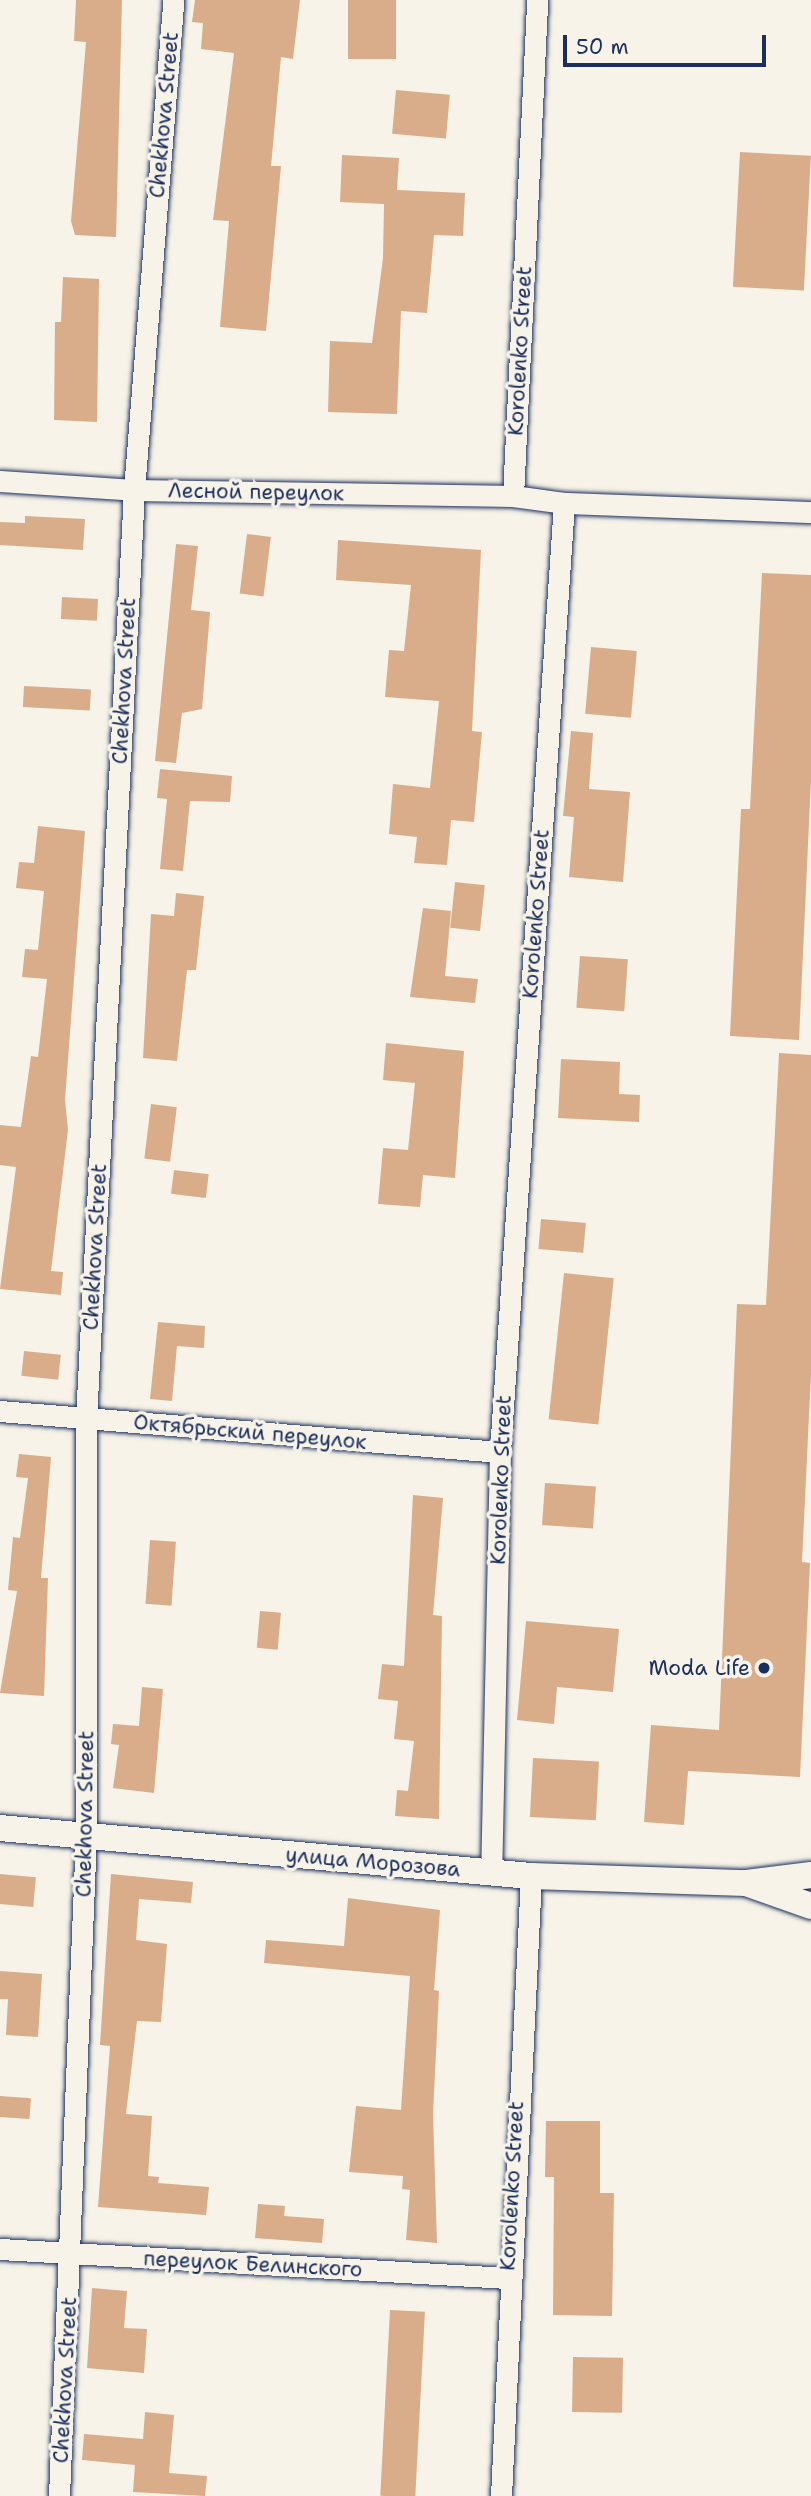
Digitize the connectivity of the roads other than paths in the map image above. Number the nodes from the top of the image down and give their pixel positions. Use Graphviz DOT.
graph roads {
  1 [pos="173,0"];
  2 [pos="537,0"];
  3 [pos="0,481"];
  4 [pos="134,490"];
  5 [pos="513,496"];
  6 [pos="564,503"];
  7 [pos="811,512"];
  8 [pos="0,1411"];
  9 [pos="86,1419"];
  10 [pos="500,1452"];
  11 [pos="0,1828"];
  12 [pos="86,1836"];
  13 [pos="491,1873"];
  14 [pos="811,1875"];
  15 [pos="531,1876"];
  16 [pos="747,1883"];
  17 [pos="811,1906"];
  18 [pos="0,2249"];
  19 [pos="71,2255"];
  20 [pos="507,2278"];
  21 [pos="59,2496"];
  22 [pos="501,2496"];
  1 -- 4 [label="street, Chekhova Street"];
  2 -- 5 [label="street, Korolenko Street"];
  3 -- 4 [label="street, Лесной переулок"];
  4 -- 5 [label="street, Лесной переулок"];
  4 -- 9 [label="street, Chekhova Street"];
  5 -- 6 [label="street"];
  6 -- 7 [label="street"];
  6 -- 10 [label="street, Korolenko Street"];
  8 -- 9 [label="street, Октябрьский переулок"];
  9 -- 10 [label="street, Октябрьский переулок"];
  9 -- 12 [label="street, Chekhova Street"];
  10 -- 13 [label="street, Korolenko Street"];
  11 -- 12 [label="street, улица Морозова"];
  12 -- 13 [label="street, улица Морозова"];
  12 -- 19 [label="street, Chekhova Street"];
  13 -- 15 [label="street, улица Морозова"];
  14 -- 16 [label="street"];
  15 -- 16 [label="street, улица Морозова"];
  15 -- 20 [label="street, Korolenko Street"];
  16 -- 17 [label="street"];
  18 -- 19 [label="street, переулок Белинского"];
  19 -- 20 [label="street, переулок Белинского"];
  19 -- 21 [label="street, Chekhova Street"];
  20 -- 22 [label="street, Korolenko Street"];
}
